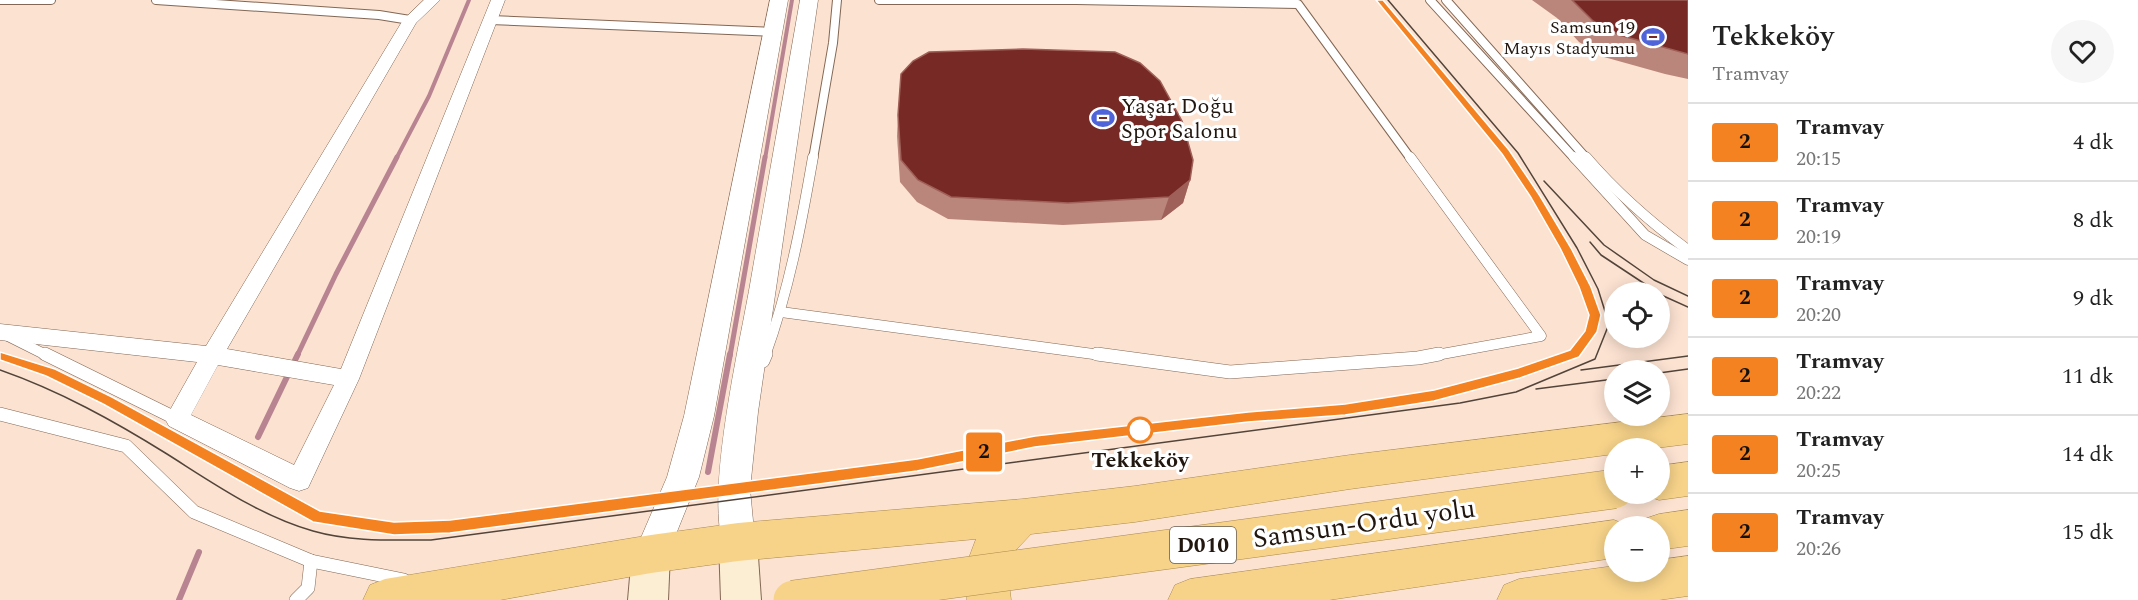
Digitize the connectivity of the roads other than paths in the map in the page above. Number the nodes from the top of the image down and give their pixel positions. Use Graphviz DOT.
graph roads {
  1 [pos="0,0"];
  2 [pos="51,0"];
  3 [pos="156,0"];
  4 [pos="433,0"];
  5 [pos="498,0"];
  6 [pos="779,0"];
  7 [pos="809,0"];
  8 [pos="837,0"];
  9 [pos="879,0"];
  10 [pos="1430,0"];
  11 [pos="1446,0"];
  12 [pos="410,20"];
  13 [pos="490,20"];
  14 [pos="773,32"];
  15 [pos="1688,250"];
  16 [pos="1688,260"];
  17 [pos="781,312"];
  18 [pos="0,332"];
  19 [pos="212,355"];
  20 [pos="348,379"];
  21 [pos="743,412"];
  22 [pos="0,414"];
  23 [pos="177,419"];
  24 [pos="1688,429"];
  25 [pos="1688,479"];
  26 [pos="1670,481"];
  27 [pos="1604,490"];
  28 [pos="1023,517"];
  29 [pos="1688,528"];
  30 [pos="1670,530"];
  31 [pos="1604,540"];
  32 [pos="738,542"];
  33 [pos="651,554"];
  34 [pos="311,561"];
  35 [pos="1688,576"];
  36 [pos="478,591"];
  37 [pos="1565,597"];
  38 [pos="296,600"];
  39 [pos="385,600"];
  40 [pos="648,600"];
  41 [pos="741,600"];
  42 [pos="793,600"];
  43 [pos="989,600"];
  44 [pos="1190,600"];
  45 [pos="1519,600"];
  1 -- 2 [label="lane"];
  3 -- 12 [label="lane"];
  4 -- 12 [label="street"];
  5 -- 13 [label="street"];
  6 -- 14 [label="street"];
  7 -- 21 [label="street"];
  8 -- 17 [label="lane"];
  9 -- 17 [label="lane"];
  10 -- 16 [label="lane"];
  11 -- 15 [label="lane"];
  12 -- 19 [label="street"];
  13 -- 14 [label="lane"];
  13 -- 20 [label="street"];
  14 -- 33 [label="street"];
  17 -- 21 [label="lane"];
  18 -- 19 [label="street"];
  18 -- 23 [label="lane"];
  19 -- 20 [label="street"];
  19 -- 23 [label="street"];
  20 -- 23 [label="street"];
  21 -- 32 [label="street"];
  22 -- 34 [label="lane"];
  24 -- 28 [label="highway"];
  25 -- 26 [label="highway"];
  27 -- 42 [label="highway, Samsun-Ordu yolu / D010, bridge"];
  28 -- 32 [label="highway"];
  28 -- 43 [label="highway"];
  29 -- 30 [label="highway"];
  31 -- 44 [label="highway, D010"];
  32 -- 33 [label="highway"];
  32 -- 41 [label="main road"];
  33 -- 36 [label="highway"];
  33 -- 40 [label="main road"];
  34 -- 36 [label="lane"];
  34 -- 38 [label="lane"];
  35 -- 37 [label="highway"];
  36 -- 39 [label="highway"];
  37 -- 45 [label="highway"];
}
